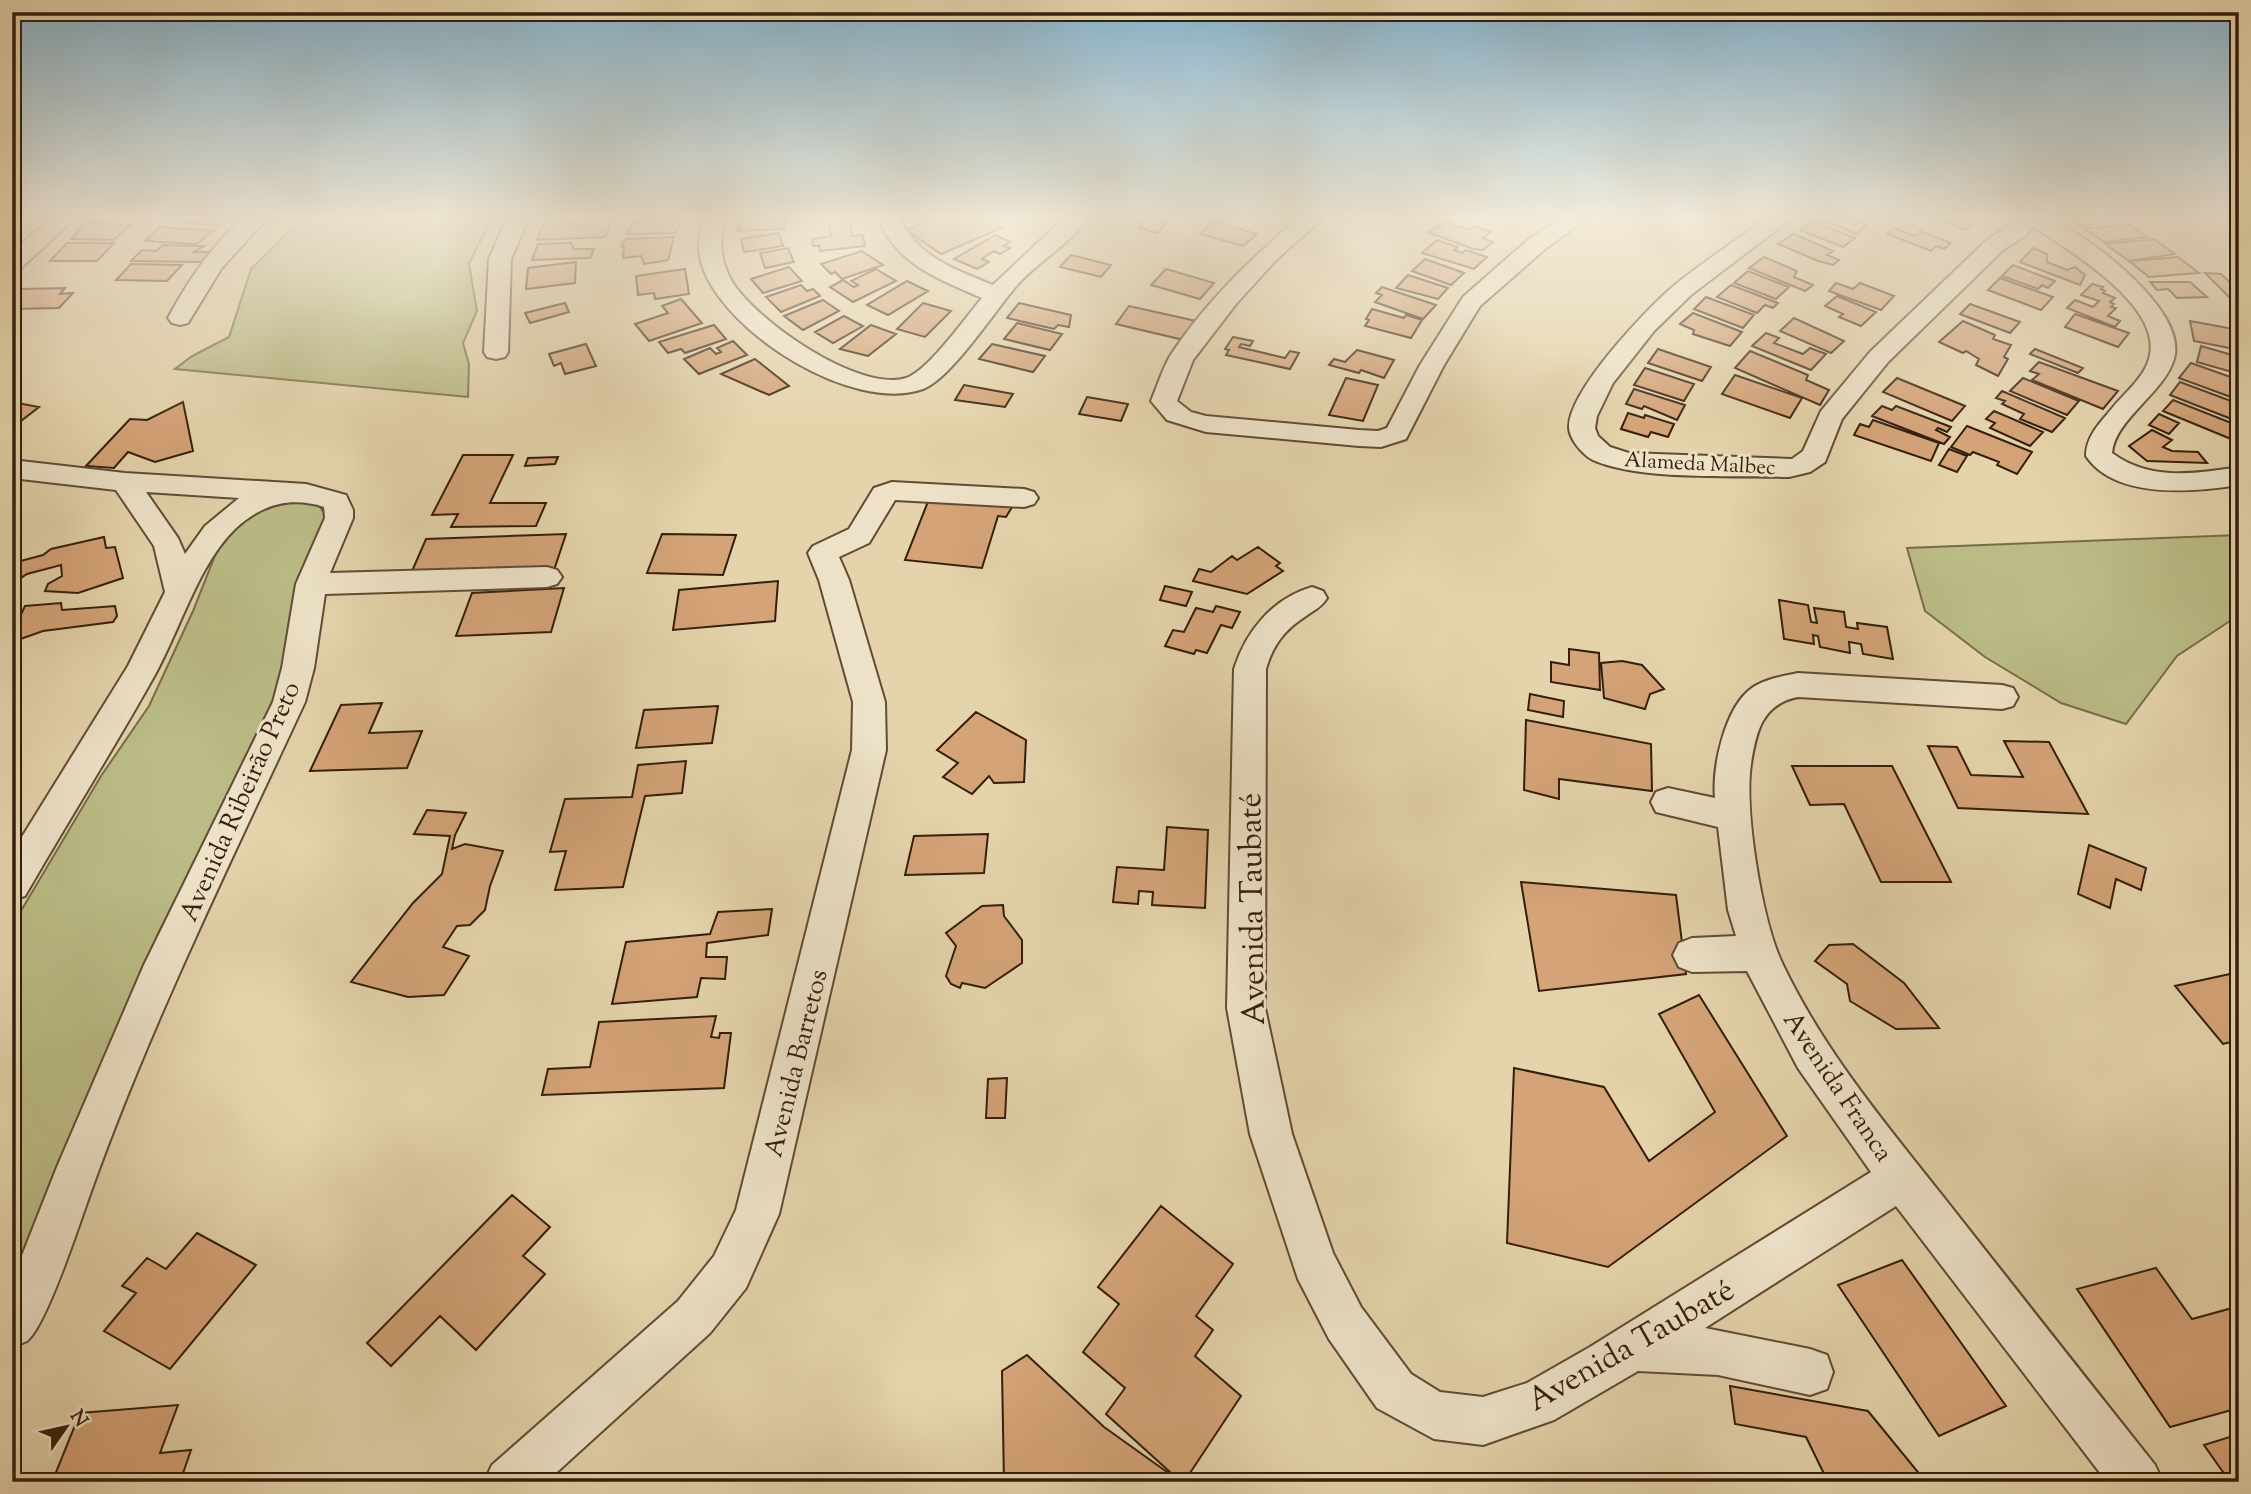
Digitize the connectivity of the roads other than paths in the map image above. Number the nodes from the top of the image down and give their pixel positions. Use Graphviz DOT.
graph roads {
  1 [pos="196,288"];
  2 [pos="499,288"];
  3 [pos="724,288"];
  4 [pos="980,288"];
  5 [pos="1004,288"];
  6 [pos="1238,288"];
  7 [pos="1487,288"];
  8 [pos="1686,288"];
  9 [pos="1951,288"];
  10 [pos="2129,288"];
  11 [pos="996,295"];
  12 [pos="180,318"];
  13 [pos="496,352"];
  14 [pos="12,469"];
  15 [pos="2239,475"];
  16 [pos="125,482"];
  17 [pos="278,492"];
  18 [pos="1024,498"];
  19 [pos="547,577"];
  20 [pos="311,584"];
  21 [pos="180,594"];
  22 [pos="1312,598"];
  23 [pos="2001,697"];
  24 [pos="1668,802"];
  25 [pos="1734,816"];
  26 [pos="17,870"];
  27 [pos="1692,955"];
  28 [pos="1761,956"];
  29 [pos="1901,1178"];
  30 [pos="12,1324"];
  31 [pos="1633,1348"];
  32 [pos="1810,1372"];
  33 [pos="509,1482"];
  34 [pos="2138,1482"];
  1 -- 12 [label="street"];
  2 -- 13 [label="street"];
  3 -- 11 [label="street"];
  4 -- 11 [label="street"];
  5 -- 11 [label="street"];
  6 -- 7 [label="street"];
  8 -- 9 [label="street, Alameda Malbec"];
  10 -- 15 [label="street"];
  14 -- 16 [label="street"];
  16 -- 17 [label="street"];
  16 -- 21 [label="street"];
  17 -- 20 [label="street, Avenida Ribeirão Preto"];
  17 -- 21 [label="street, Avenida Ribeirão Preto"];
  18 -- 33 [label="street, Avenida Barretos"];
  19 -- 20 [label="street"];
  20 -- 30 [label="street, Avenida Ribeirão Preto"];
  21 -- 26 [label="street, Avenida Ribeirão Preto"];
  22 -- 31 [label="street, Avenida Taubaté"];
  23 -- 25 [label="street, Avenida Franca"];
  24 -- 25 [label="street"];
  25 -- 28 [label="street, Avenida Franca"];
  27 -- 28 [label="street"];
  28 -- 29 [label="street, Avenida Franca"];
  29 -- 31 [label="street, Avenida Taubaté"];
  29 -- 34 [label="street, Avenida Franca"];
  31 -- 32 [label="street"];
}
